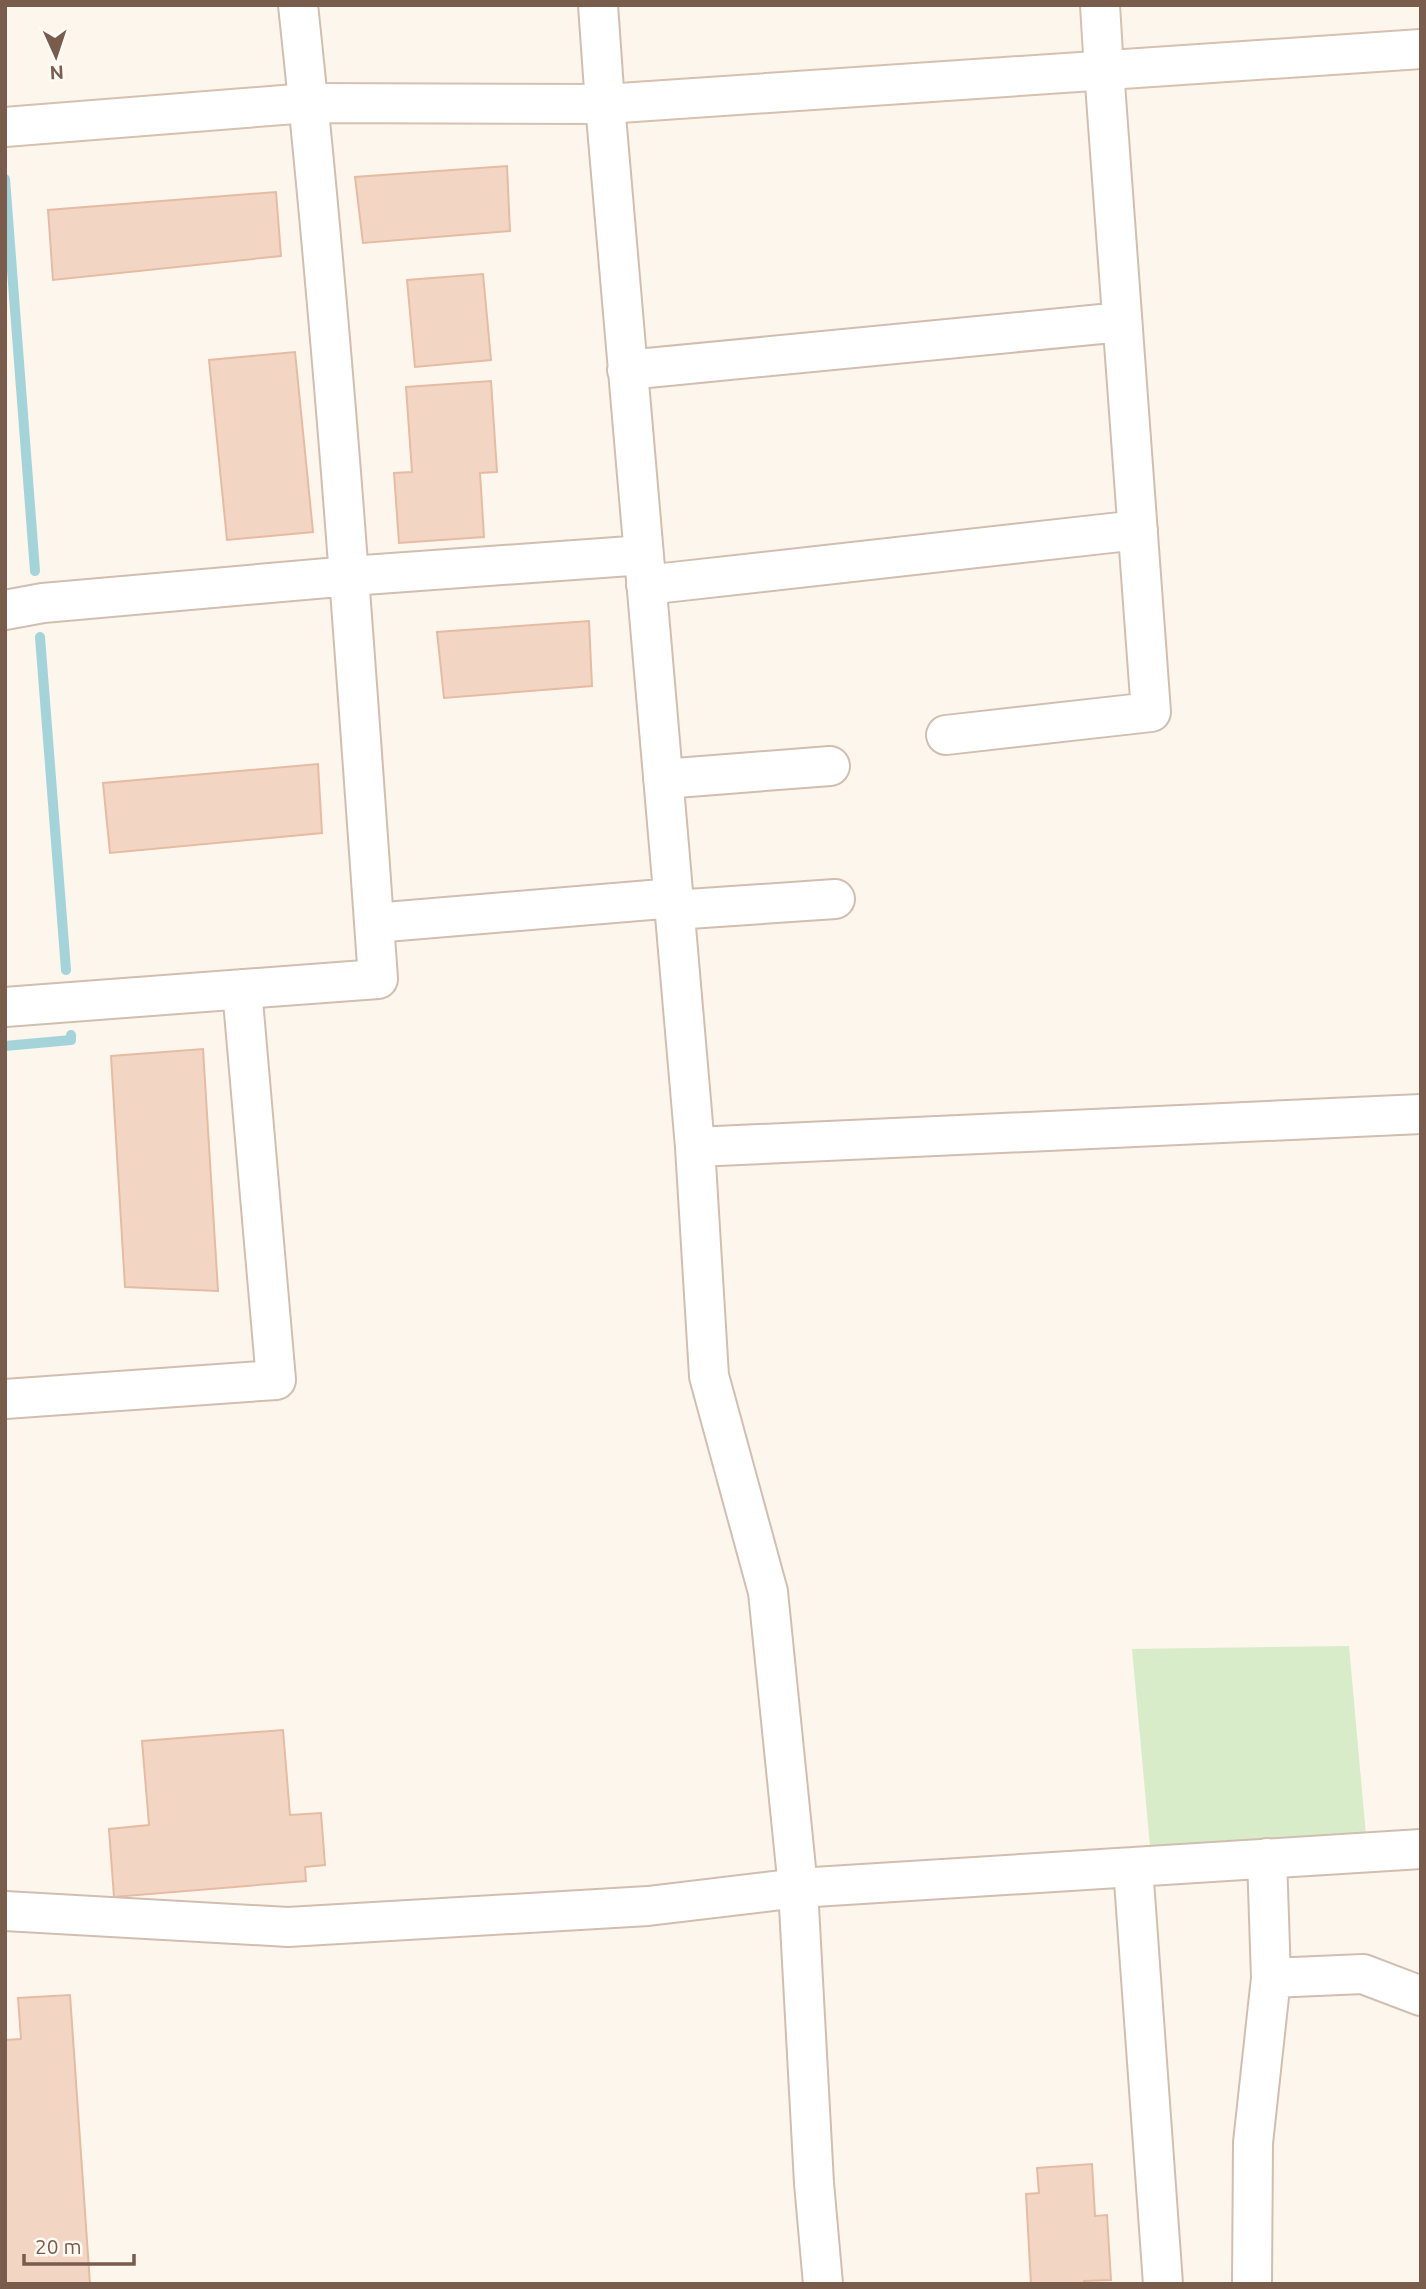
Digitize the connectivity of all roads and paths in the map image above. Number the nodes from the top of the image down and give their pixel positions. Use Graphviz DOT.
graph roads {
  1 [pos="298,5"];
  2 [pos="598,5"];
  3 [pos="1100,5"];
  4 [pos="1421,49"];
  5 [pos="1104,70"];
  6 [pos="308,103"];
  7 [pos="605,104"];
  8 [pos="5,127"];
  9 [pos="1122,322"];
  10 [pos="627,370"];
  11 [pos="1138,530"];
  12 [pos="645,570"];
  13 [pos="349,576"];
  14 [pos="6,604"];
  15 [pos="946,735"];
  16 [pos="830,766"];
  17 [pos="663,779"];
  18 [pos="835,900"];
  19 [pos="674,904"];
  20 [pos="374,923"];
  21 [pos="242,989"];
  22 [pos="5,1007"];
  23 [pos="1421,1114"];
  24 [pos="695,1147"];
  25 [pos="5,1399"];
  26 [pos="1421,1849"];
  27 [pos="1267,1858"];
  28 [pos="1133,1867"];
  29 [pos="798,1888"];
  30 [pos="5,1910"];
  31 [pos="1271,1978"];
  32 [pos="1421,1996"];
  33 [pos="823,2284"];
  34 [pos="1163,2284"];
  35 [pos="1252,2284"];
  1 -- 6 [label="street"];
  2 -- 7 [label="street"];
  3 -- 5 [label="street"];
  4 -- 5 [label="street"];
  5 -- 7 [label="street"];
  5 -- 9 [label="street"];
  6 -- 7 [label="street"];
  6 -- 8 [label="street"];
  6 -- 13 [label="street"];
  7 -- 10 [label="street"];
  9 -- 10 [label="street"];
  9 -- 11 [label="street"];
  10 -- 12 [label="street"];
  11 -- 12 [label="street"];
  11 -- 15 [label="street"];
  12 -- 13 [label="street"];
  12 -- 17 [label="street"];
  13 -- 14 [label="street"];
  13 -- 20 [label="street"];
  16 -- 17 [label="street"];
  17 -- 19 [label="street"];
  18 -- 19 [label="street"];
  19 -- 20 [label="street"];
  19 -- 24 [label="street"];
  20 -- 21 [label="street"];
  21 -- 22 [label="street"];
  21 -- 25 [label="street"];
  23 -- 24 [label="street"];
  24 -- 29 [label="street"];
  26 -- 27 [label="street"];
  27 -- 28 [label="street"];
  27 -- 31 [label="street"];
  28 -- 29 [label="street"];
  28 -- 34 [label="street"];
  29 -- 30 [label="street"];
  29 -- 33 [label="street"];
  31 -- 32 [label="street"];
  31 -- 35 [label="street"];
}
